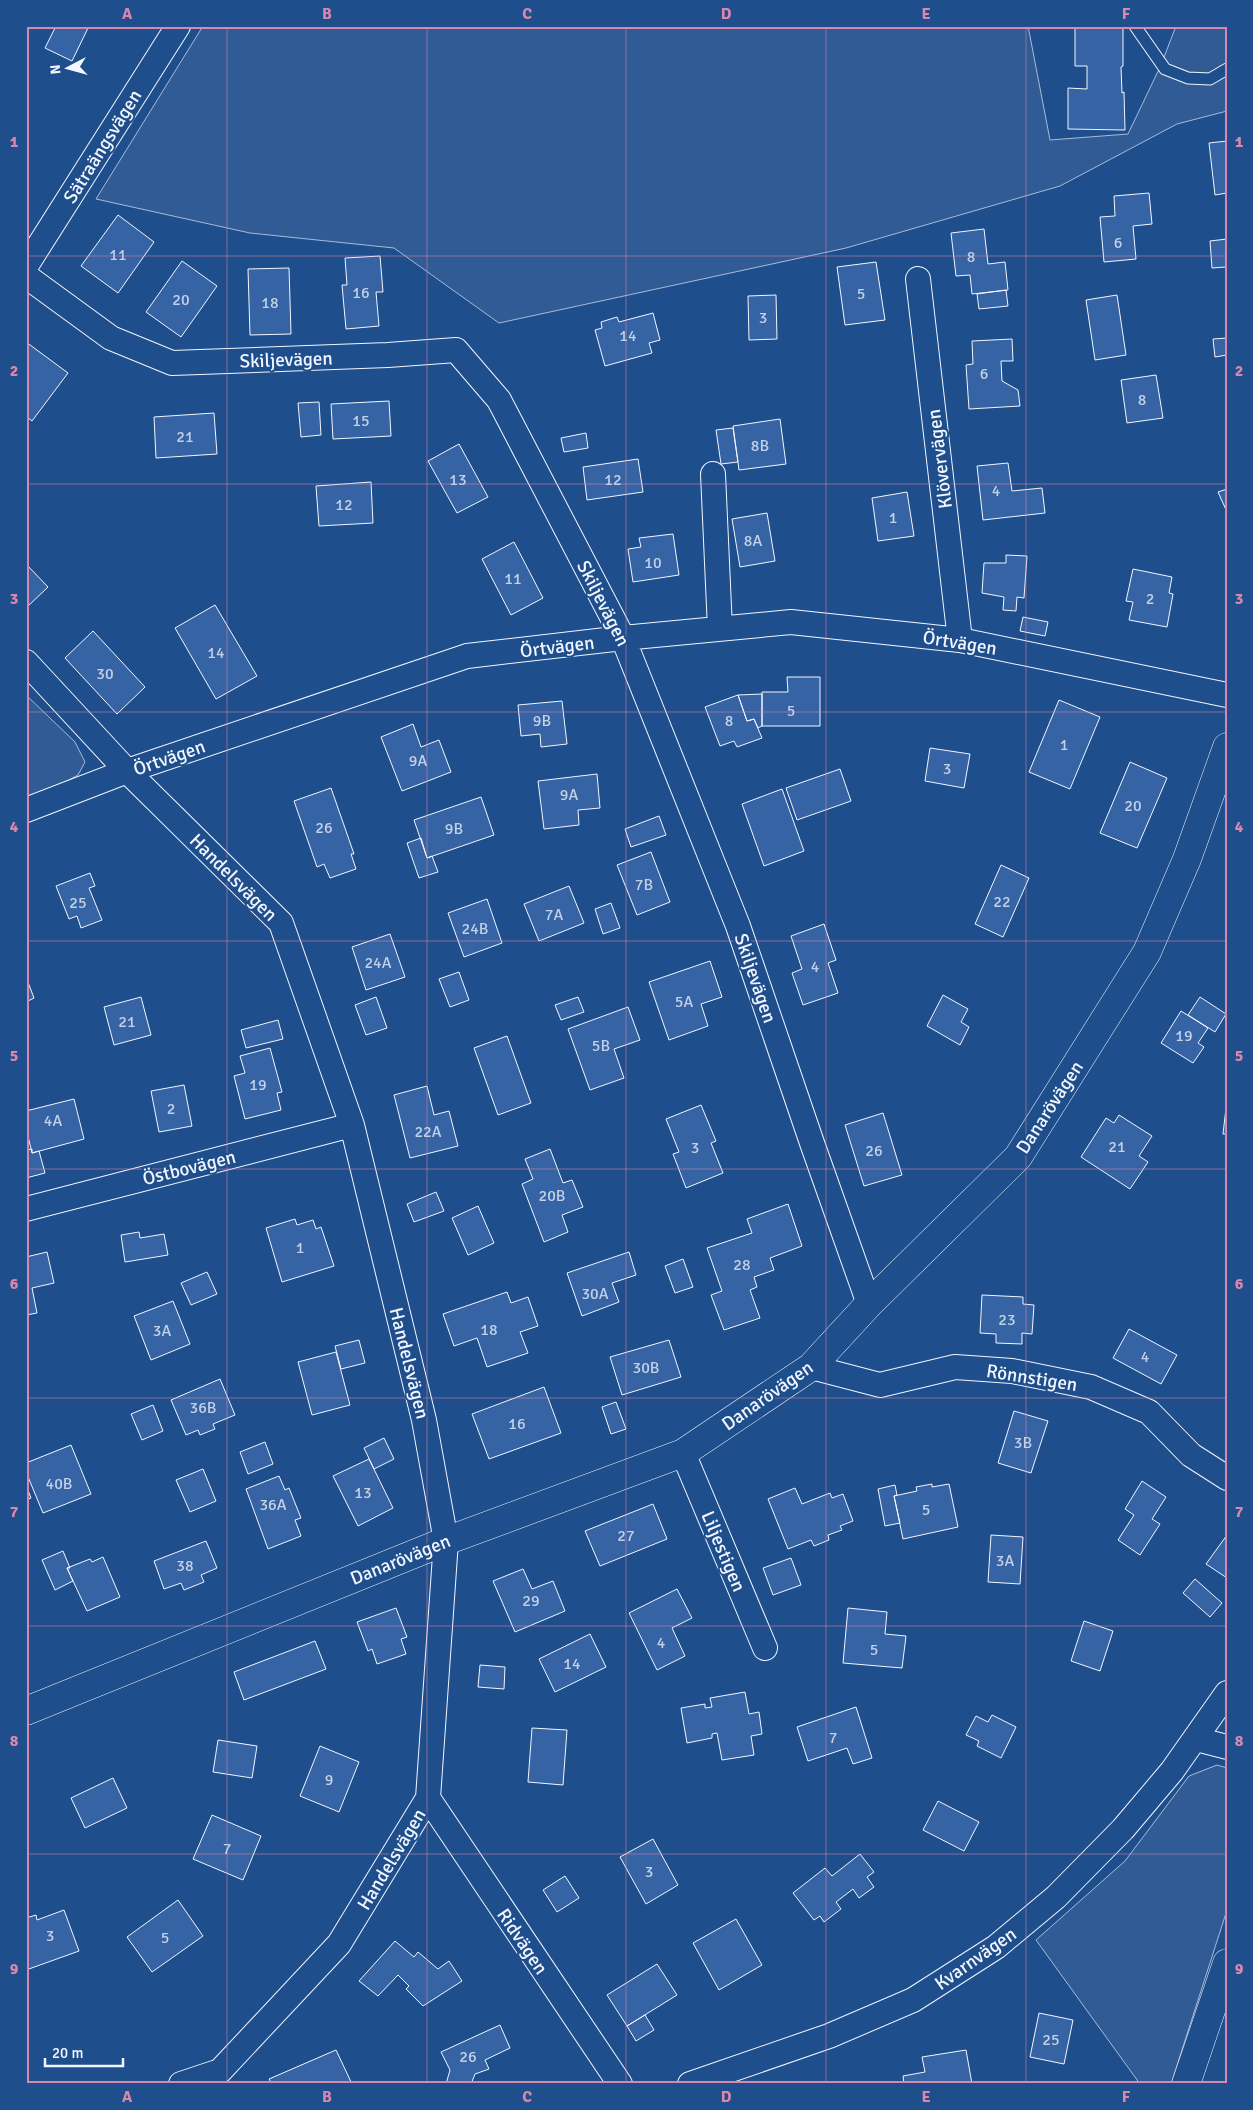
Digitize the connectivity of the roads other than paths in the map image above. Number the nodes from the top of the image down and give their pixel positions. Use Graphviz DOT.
graph roads {
  1 [pos="178,26"];
  2 [pos="1135,26"];
  3 [pos="1227,69"];
  4 [pos="26,266"];
  5 [pos="26,276"];
  6 [pos="918,279"];
  7 [pos="713,474"];
  8 [pos="720,629"];
  9 [pos="623,638"];
  10 [pos="960,640"];
  11 [pos="26,662"];
  12 [pos="1227,695"];
  13 [pos="1227,747"];
  14 [pos="127,771"];
  15 [pos="26,810"];
  16 [pos="352,1125"];
  17 [pos="26,1209"];
  18 [pos="869,1304"];
  19 [pos="811,1367"];
  20 [pos="683,1453"];
  21 [pos="1227,1478"];
  22 [pos="446,1541"];
  23 [pos="765,1648"];
  24 [pos="1227,1693"];
  25 [pos="26,1711"];
  26 [pos="1196,1738"];
  27 [pos="1227,1747"];
  28 [pos="428,1798"];
  29 [pos="1227,1963"];
  30 [pos="182,2084"];
  31 [pos="620,2084"];
  32 [pos="690,2084"];
  33 [pos="1186,2084"];
  1 -- 4 [label="street, Sätraängsvägen"];
  2 -- 3 [label="lane"];
  5 -- 9 [label="street, Skiljevägen"];
  6 -- 10 [label="street, Klövervägen"];
  7 -- 8 [label="street"];
  8 -- 9 [label="street, Örtvägen"];
  8 -- 10 [label="street, Örtvägen"];
  9 -- 14 [label="street, Örtvägen"];
  9 -- 18 [label="street, Skiljevägen"];
  10 -- 12 [label="street, Örtvägen"];
  11 -- 14 [label="street, Handelsvägen"];
  13 -- 18 [label="street, Danarövägen"];
  14 -- 15 [label="street, Örtvägen"];
  14 -- 16 [label="street, Handelsvägen"];
  16 -- 17 [label="street, Östbovägen"];
  16 -- 22 [label="street, Handelsvägen"];
  18 -- 19 [label="street, Danarövägen"];
  19 -- 20 [label="street, Danarövägen"];
  19 -- 21 [label="street, Rönnstigen"];
  20 -- 22 [label="street, Danarövägen"];
  20 -- 23 [label="street, Liljestigen"];
  22 -- 25 [label="street, Danarövägen"];
  22 -- 28 [label="street, Handelsvägen"];
  24 -- 26 [label="street, Kvarnvägen"];
  26 -- 27 [label="street"];
  26 -- 32 [label="street, Kvarnvägen"];
  28 -- 30 [label="street, Handelsvägen"];
  28 -- 31 [label="street, Ridvägen"];
  29 -- 33 [label="street"];
}
